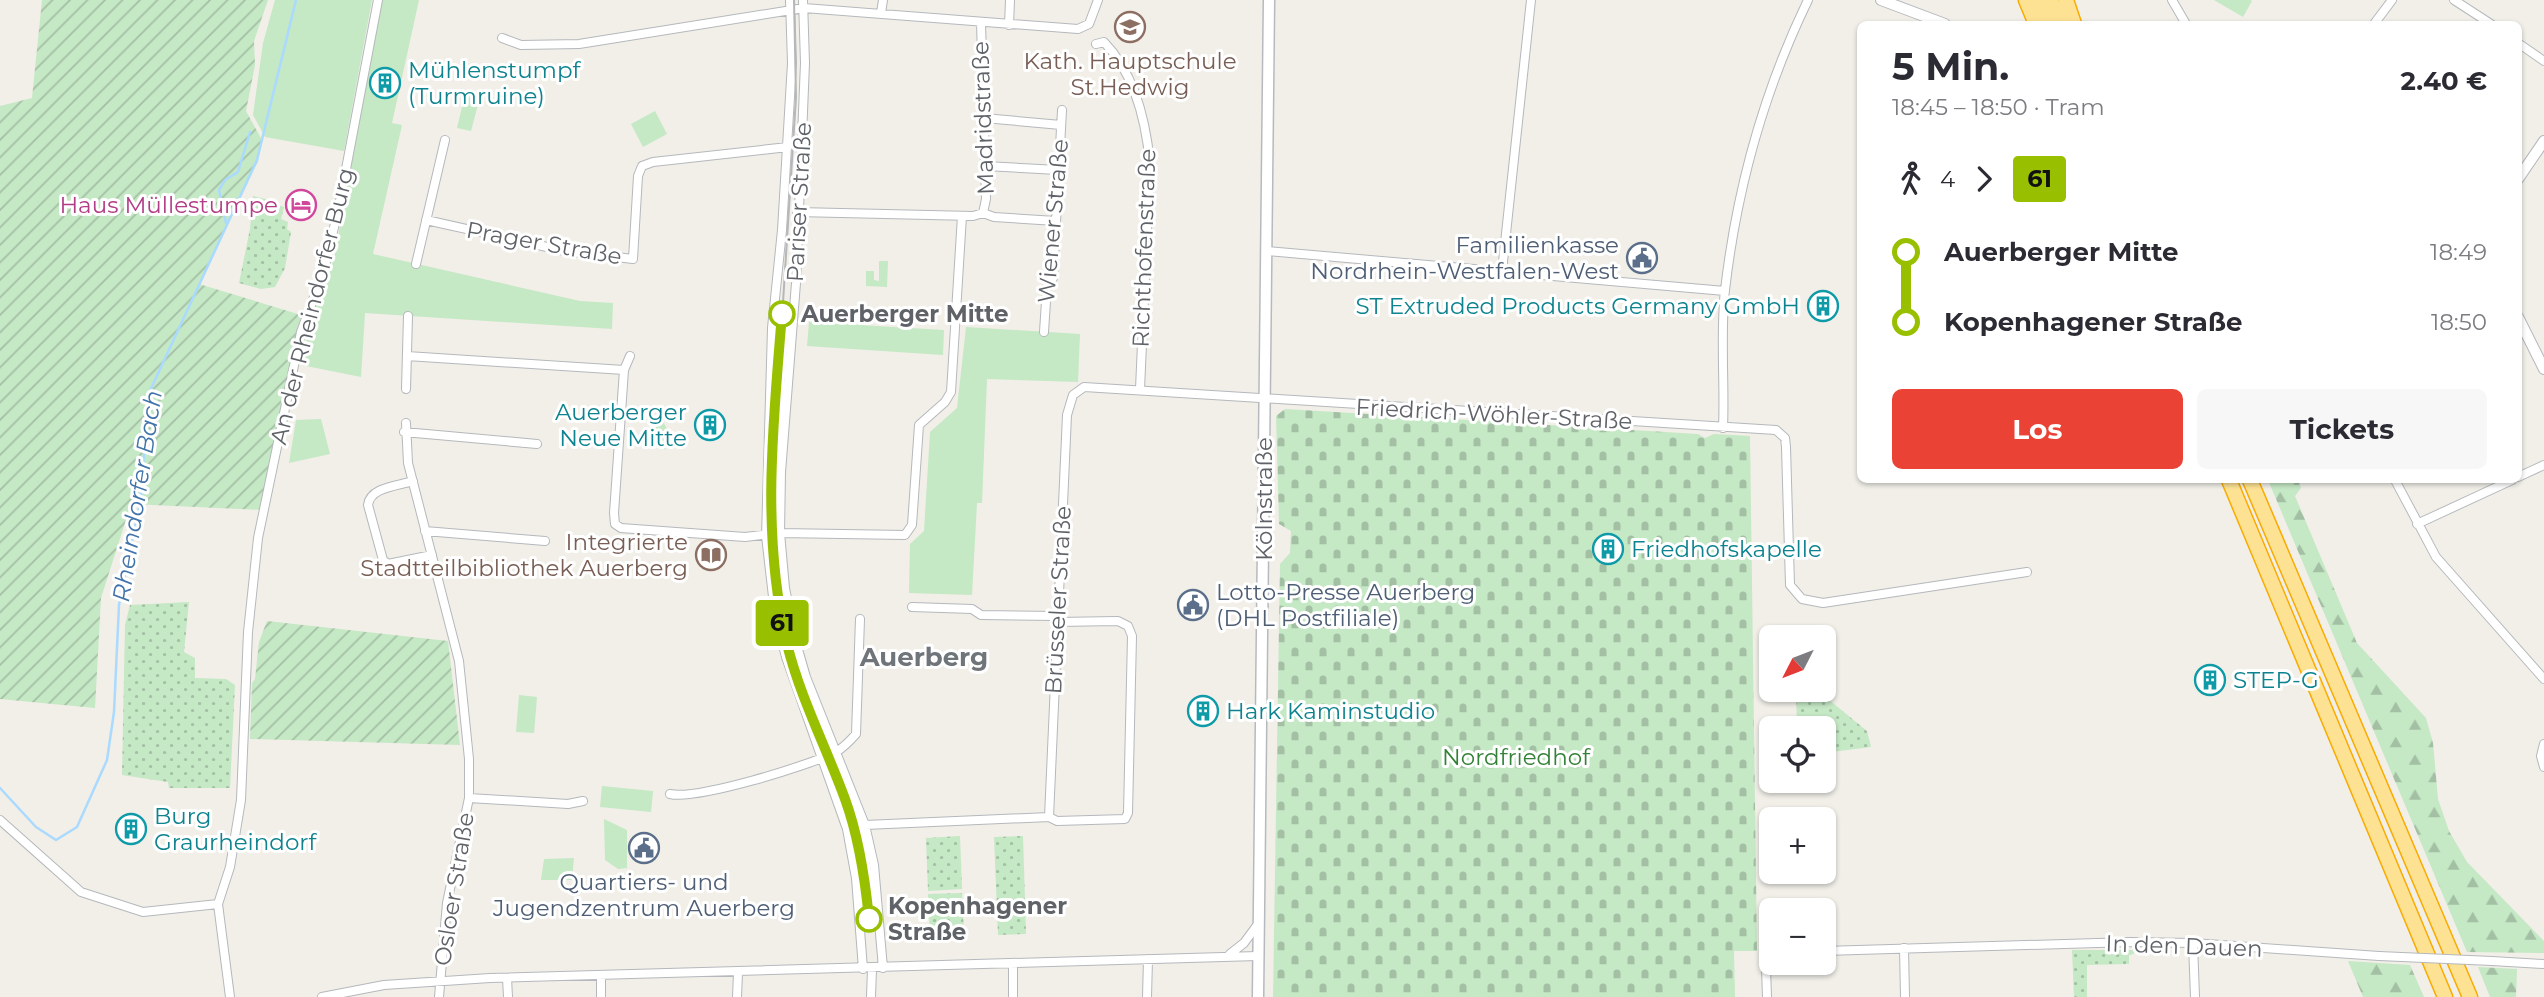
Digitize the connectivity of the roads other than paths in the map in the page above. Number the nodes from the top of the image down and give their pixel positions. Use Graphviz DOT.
graph roads {
  1 [pos="378,0"];
  2 [pos="790,0"];
  3 [pos="883,0"];
  4 [pos="1010,0"];
  5 [pos="1098,0"];
  6 [pos="1269,0"];
  7 [pos="1531,0"];
  8 [pos="1808,0"];
  9 [pos="1881,0"];
  10 [pos="2026,0"];
  11 [pos="2038,0"];
  12 [pos="2051,0"];
  13 [pos="2066,0"];
  14 [pos="2071,0"];
  15 [pos="2172,0"];
  16 [pos="2392,0"];
  17 [pos="2454,0"];
  18 [pos="804,4"];
  19 [pos="791,10"];
  20 [pos="881,13"];
  21 [pos="1937,21"];
  22 [pos="2035,21"];
  23 [pos="2046,21"];
  24 [pos="2059,21"];
  25 [pos="2076,21"];
  26 [pos="2076,21"];
  27 [pos="2184,21"];
  28 [pos="2376,21"];
  29 [pos="2486,21"];
  30 [pos="981,22"];
  31 [pos="1009,24"];
  32 [pos="502,38"];
  33 [pos="1096,44"];
  34 [pos="2522,46"];
  35 [pos="2544,61"];
  36 [pos="1062,110"];
  37 [pos="984,118"];
  38 [pos="1061,125"];
  39 [pos="445,140"];
  40 [pos="2544,141"];
  41 [pos="788,147"];
  42 [pos="986,166"];
  43 [pos="1058,170"];
  44 [pos="2522,173"];
  45 [pos="797,212"];
  46 [pos="983,213"];
  47 [pos="962,216"];
  48 [pos="426,220"];
  49 [pos="1056,221"];
  50 [pos="1267,251"];
  51 [pos="416,264"];
  52 [pos="1502,271"];
  53 [pos="1725,291"];
  54 [pos="408,316"];
  55 [pos="2522,325"];
  56 [pos="1044,332"];
  57 [pos="407,356"];
  58 [pos="630,356"];
  59 [pos="2544,369"];
  60 [pos="624,370"];
  61 [pos="406,389"];
  62 [pos="1140,389"];
  63 [pos="1265,400"];
  64 [pos="1723,428"];
  65 [pos="537,444"];
  66 [pos="2544,465"];
  67 [pos="2522,475"];
  68 [pos="413,481"];
  69 [pos="2231,483"];
  70 [pos="2251,483"];
  71 [pos="2261,483"];
  72 [pos="2396,483"];
  73 [pos="2506,483"];
  74 [pos="2417,524"];
  75 [pos="425,531"];
  76 [pos="780,533"];
  77 [pos="766,536"];
  78 [pos="545,541"];
  79 [pos="432,555"];
  80 [pos="2027,572"];
  81 [pos="912,607"];
  82 [pos="860,619"];
  83 [pos="1057,619"];
  84 [pos="2336,676"];
  85 [pos="2544,679"];
  86 [pos="2544,744"];
  87 [pos="836,752"];
  88 [pos="822,757"];
  89 [pos="2544,767"];
  90 [pos="670,794"];
  91 [pos="469,798"];
  92 [pos="583,801"];
  93 [pos="1049,817"];
  94 [pos="0,820"];
  95 [pos="865,825"];
  96 [pos="218,904"];
  97 [pos="1258,924"];
  98 [pos="2193,943"];
  99 [pos="1904,948"];
  100 [pos="1836,951"];
  101 [pos="1258,956"];
  102 [pos="1221,957"];
  103 [pos="1147,960"];
  104 [pos="1013,964"];
  105 [pos="2544,964"];
  106 [pos="883,968"];
  107 [pos="868,969"];
  108 [pos="738,973"];
  109 [pos="1766,975"];
  110 [pos="601,976"];
  111 [pos="507,978"];
  112 [pos="440,981"];
  113 [pos="230,997"];
  114 [pos="322,997"];
  115 [pos="439,997"];
  116 [pos="508,997"];
  117 [pos="601,997"];
  118 [pos="737,997"];
  119 [pos="871,997"];
  120 [pos="1013,997"];
  121 [pos="1147,997"];
  122 [pos="1258,997"];
  123 [pos="1767,997"];
  124 [pos="1906,997"];
  125 [pos="2194,997"];
  126 [pos="2445,997"];
  127 [pos="2470,997"];
  1 -- 96 [label="street, An der Rheindorfer Burg"];
  2 -- 19 [label="street, Pariser Straße"];
  3 -- 20 [label="street"];
  4 -- 31 [label="street"];
  5 -- 31 [label="street"];
  6 -- 50 [label="main road, Kölnstraße"];
  7 -- 52 [label="street"];
  8 -- 53 [label="street"];
  9 -- 21 [label="street"];
  10 -- 22 [label="highway"];
  11 -- 23 [label="highway"];
  12 -- 24 [label="highway"];
  13 -- 25 [label="highway"];
  14 -- 26 [label="highway"];
  15 -- 27 [label="street"];
  16 -- 28 [label="street"];
  17 -- 29 [label="street"];
  18 -- 19 [label="street"];
  18 -- 20 [label="street"];
  18 -- 45 [label="street, Pariser Straße"];
  19 -- 32 [label="street"];
  19 -- 41 [label="street, Pariser Straße"];
  20 -- 30 [label="street"];
  30 -- 31 [label="street"];
  30 -- 37 [label="street, Madridstraße"];
  33 -- 62 [label="street, Richthofenstraße"];
  34 -- 35 [label="street"];
  36 -- 38 [label="street, Wiener Straße"];
  37 -- 38 [label="street"];
  37 -- 42 [label="street, Madridstraße"];
  38 -- 43 [label="street, Wiener Straße"];
  39 -- 48 [label="street"];
  40 -- 44 [label="street"];
  41 -- 48 [label="street, Prager Straße"];
  41 -- 77 [label="street, Pariser Straße"];
  42 -- 43 [label="street"];
  42 -- 46 [label="street, Madridstraße"];
  43 -- 49 [label="street, Wiener Straße"];
  45 -- 47 [label="street"];
  45 -- 76 [label="street, Pariser Straße"];
  46 -- 47 [label="street"];
  46 -- 49 [label="street"];
  47 -- 76 [label="street"];
  48 -- 51 [label="street"];
  49 -- 56 [label="street, Wiener Straße"];
  50 -- 52 [label="street"];
  50 -- 63 [label="main road, Kölnstraße"];
  52 -- 53 [label="street"];
  53 -- 64 [label="street"];
  54 -- 57 [label="street"];
  55 -- 59 [label="street"];
  57 -- 60 [label="street"];
  57 -- 61 [label="street"];
  58 -- 60 [label="street"];
  60 -- 77 [label="street"];
  62 -- 63 [label="street, Brüsseler Straße"];
  62 -- 83 [label="street, Brüsseler Straße"];
  63 -- 64 [label="street, Friedrich-Wöhler-Straße"];
  63 -- 97 [label="main road, Kölnstraße"];
  64 -- 80 [label="street, Friedrich-Wöhler-Straße"];
  65 -- 68 [label="street, Osloer Straße"];
  66 -- 67 [label="street"];
  68 -- 75 [label="street, Osloer Straße"];
  68 -- 79 [label="street"];
  69 -- 126 [label="highway"];
  70 -- 84 [label="highway"];
  71 -- 84 [label="highway"];
  72 -- 74 [label="street"];
  73 -- 74 [label="street"];
  74 -- 85 [label="street"];
  75 -- 78 [label="street"];
  75 -- 79 [label="street, Osloer Straße"];
  76 -- 77 [label="street"];
  76 -- 87 [label="street, Pariser Straße"];
  77 -- 88 [label="street, Pariser Straße"];
  79 -- 91 [label="street, Osloer Straße"];
  81 -- 83 [label="street"];
  82 -- 87 [label="street"];
  83 -- 93 [label="street, Brüsseler Straße"];
  83 -- 93 [label="street"];
  84 -- 127 [label="highway"];
  86 -- 89 [label="street"];
  87 -- 88 [label="street"];
  87 -- 95 [label="street, Pariser Straße"];
  88 -- 90 [label="street"];
  88 -- 107 [label="street, Pariser Straße"];
  91 -- 92 [label="street, Osloer Straße"];
  91 -- 112 [label="street, Osloer Straße"];
  93 -- 95 [label="street"];
  94 -- 96 [label="street"];
  95 -- 106 [label="street, Pariser Straße"];
  96 -- 113 [label="street, An der Rheindorfer Burg"];
  97 -- 101 [label="main road, Kölnstraße"];
  97 -- 102 [label="street"];
  98 -- 99 [label="street, In den Dauen"];
  98 -- 105 [label="street, In den Dauen, bridge"];
  98 -- 125 [label="street"];
  99 -- 100 [label="street, In den Dauen"];
  99 -- 124 [label="street"];
  101 -- 102 [label="street"];
  101 -- 122 [label="main road, Kölnstraße"];
  102 -- 103 [label="street"];
  103 -- 104 [label="street"];
  103 -- 121 [label="street"];
  104 -- 106 [label="street"];
  104 -- 120 [label="street"];
  106 -- 107 [label="street"];
  107 -- 108 [label="street"];
  107 -- 119 [label="street, Pariser Straße"];
  108 -- 110 [label="street"];
  108 -- 118 [label="street"];
  109 -- 123 [label="street"];
  110 -- 111 [label="street"];
  110 -- 117 [label="street"];
  111 -- 112 [label="street"];
  111 -- 116 [label="street"];
  112 -- 114 [label="street"];
  112 -- 115 [label="street"];
}
